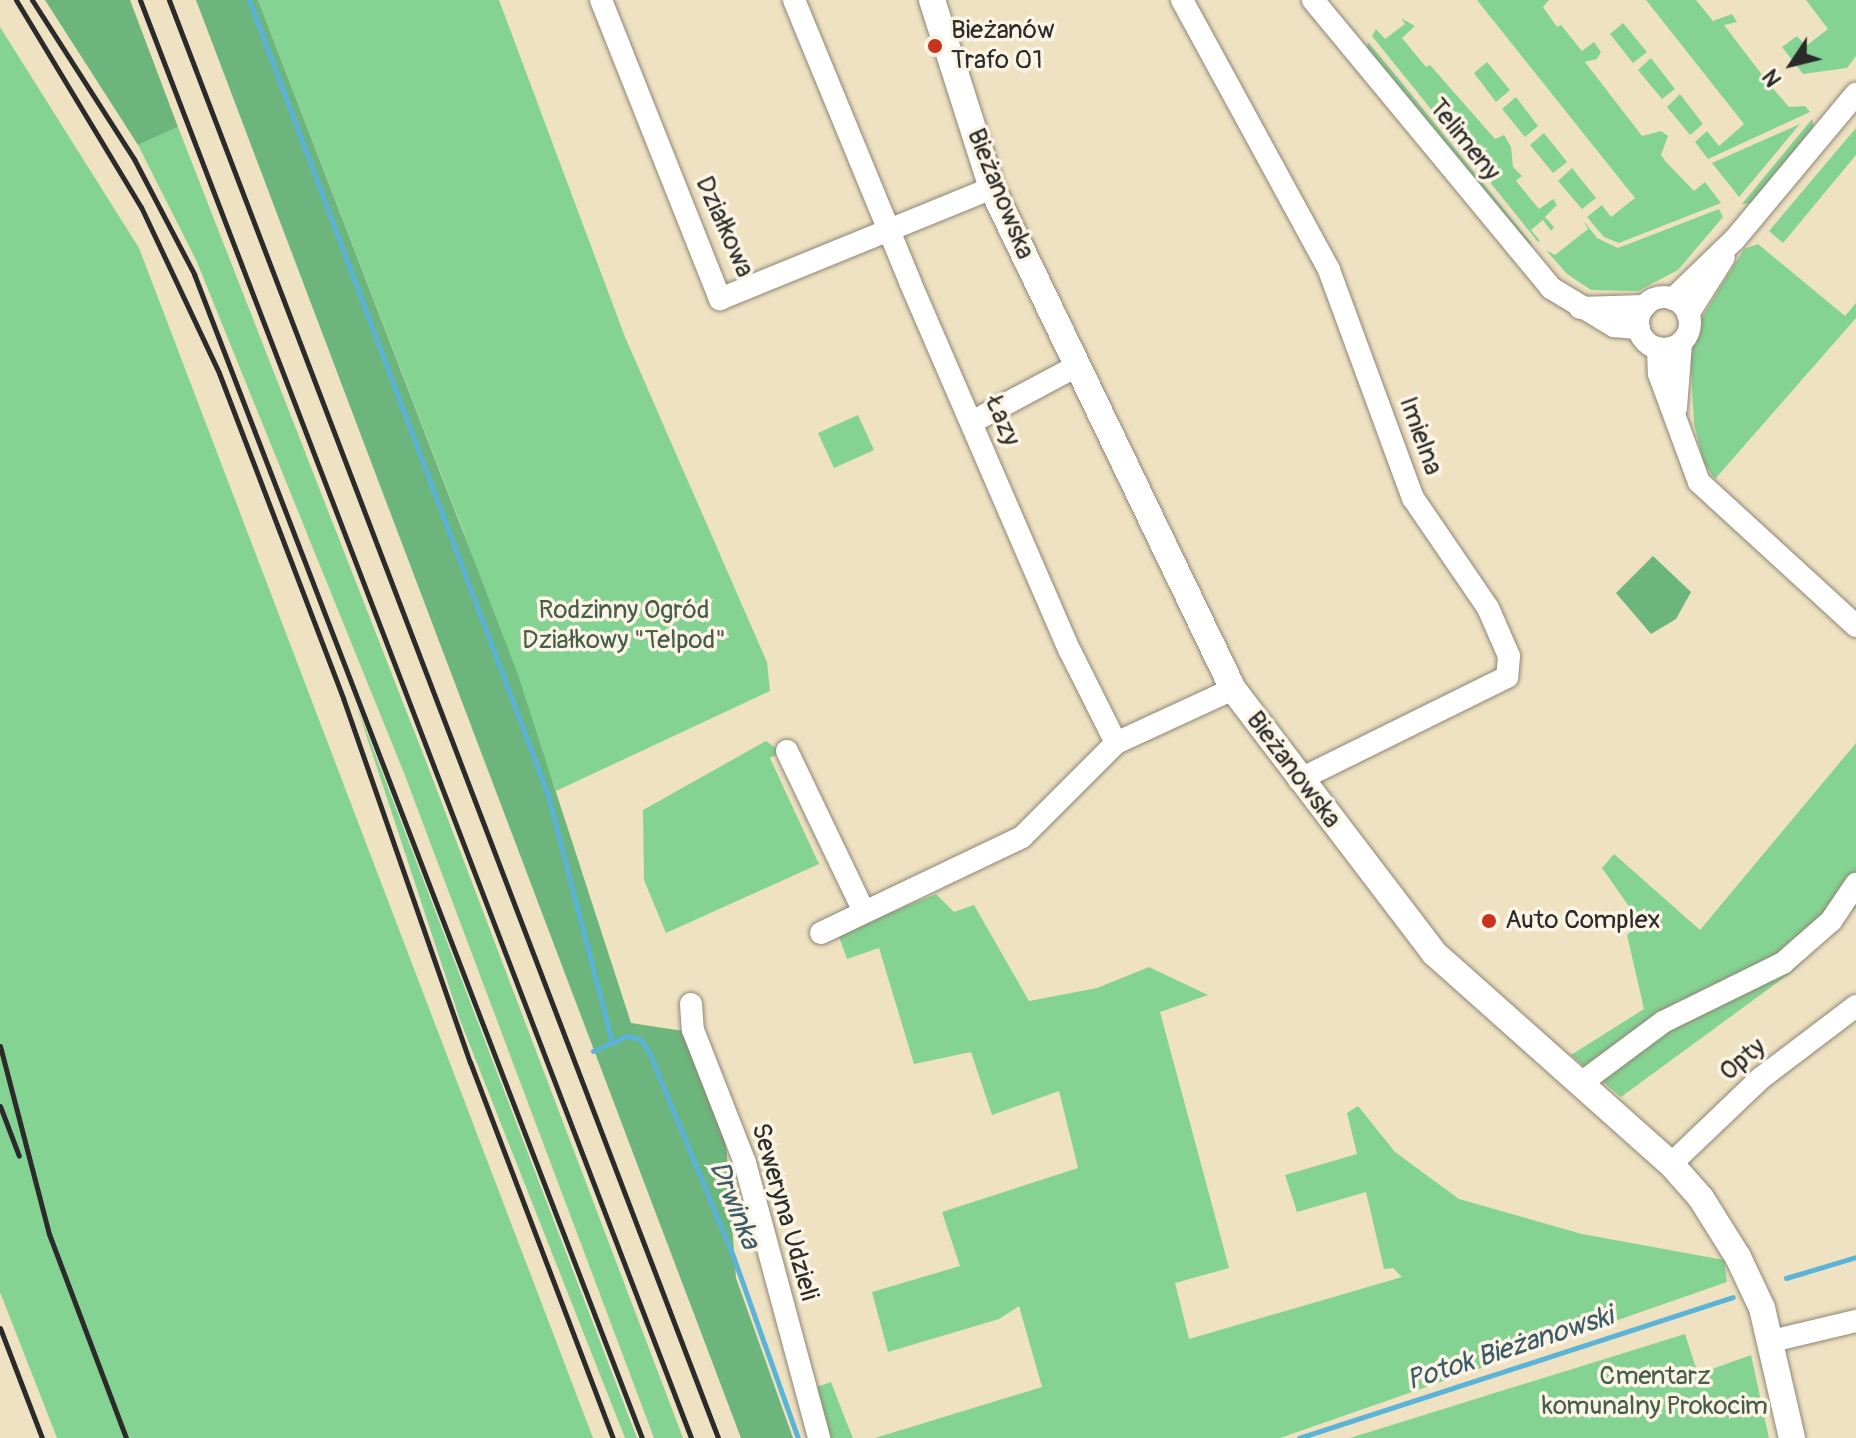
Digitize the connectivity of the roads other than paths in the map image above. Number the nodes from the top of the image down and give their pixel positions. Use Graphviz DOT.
graph roads {
  1 [pos="601,0"];
  2 [pos="794,0"];
  3 [pos="932,0"];
  4 [pos="1182,0"];
  5 [pos="1313,0"];
  6 [pos="1856,94"];
  7 [pos="992,188"];
  8 [pos="890,233"];
  9 [pos="1645,306"];
  10 [pos="1680,306"];
  11 [pos="1579,308"];
  12 [pos="1639,328"];
  13 [pos="1681,343"];
  14 [pos="1658,349"];
  15 [pos="1075,367"];
  16 [pos="1676,413"];
  17 [pos="972,422"];
  18 [pos="1856,626"];
  19 [pos="1233,689"];
  20 [pos="1116,743"];
  21 [pos="787,751"];
  22 [pos="1299,780"];
  23 [pos="1856,884"];
  24 [pos="864,912"];
  25 [pos="821,933"];
  26 [pos="691,1004"];
  27 [pos="1856,1006"];
  28 [pos="1581,1083"];
  29 [pos="1671,1164"];
  30 [pos="1856,1321"];
  31 [pos="1772,1341"];
  32 [pos="819,1438"];
  33 [pos="1792,1438"];
  1 -- 8 [label="street, Działkowa"];
  2 -- 8 [label="street, Łazy"];
  3 -- 7 [label="street, Bieżanowska"];
  4 -- 22 [label="street, Imielna"];
  5 -- 11 [label="street, Telimeny"];
  6 -- 10 [label="street"];
  7 -- 8 [label="street, Działkowa"];
  7 -- 15 [label="street, Bieżanowska"];
  8 -- 17 [label="street, Łazy"];
  9 -- 10 [label="street"];
  9 -- 11 [label="street"];
  9 -- 12 [label="street"];
  10 -- 13 [label="street"];
  11 -- 12 [label="street, Telimeny"];
  12 -- 14 [label="street"];
  13 -- 14 [label="street"];
  13 -- 16 [label="street"];
  14 -- 16 [label="street"];
  15 -- 17 [label="street"];
  15 -- 19 [label="street, Bieżanowska"];
  16 -- 18 [label="street"];
  17 -- 20 [label="street, Łazy"];
  19 -- 20 [label="street"];
  19 -- 22 [label="street, Bieżanowska"];
  20 -- 24 [label="street"];
  21 -- 24 [label="street"];
  22 -- 28 [label="street, Bieżanowska"];
  23 -- 28 [label="street"];
  24 -- 25 [label="street"];
  26 -- 32 [label="street, Seweryna Udzieli"];
  27 -- 29 [label="street, Opty"];
  28 -- 29 [label="street, Bieżanowska"];
  29 -- 31 [label="street, Bieżanowska"];
  30 -- 31 [label="street"];
  31 -- 33 [label="street, Bieżanowska"];
}
